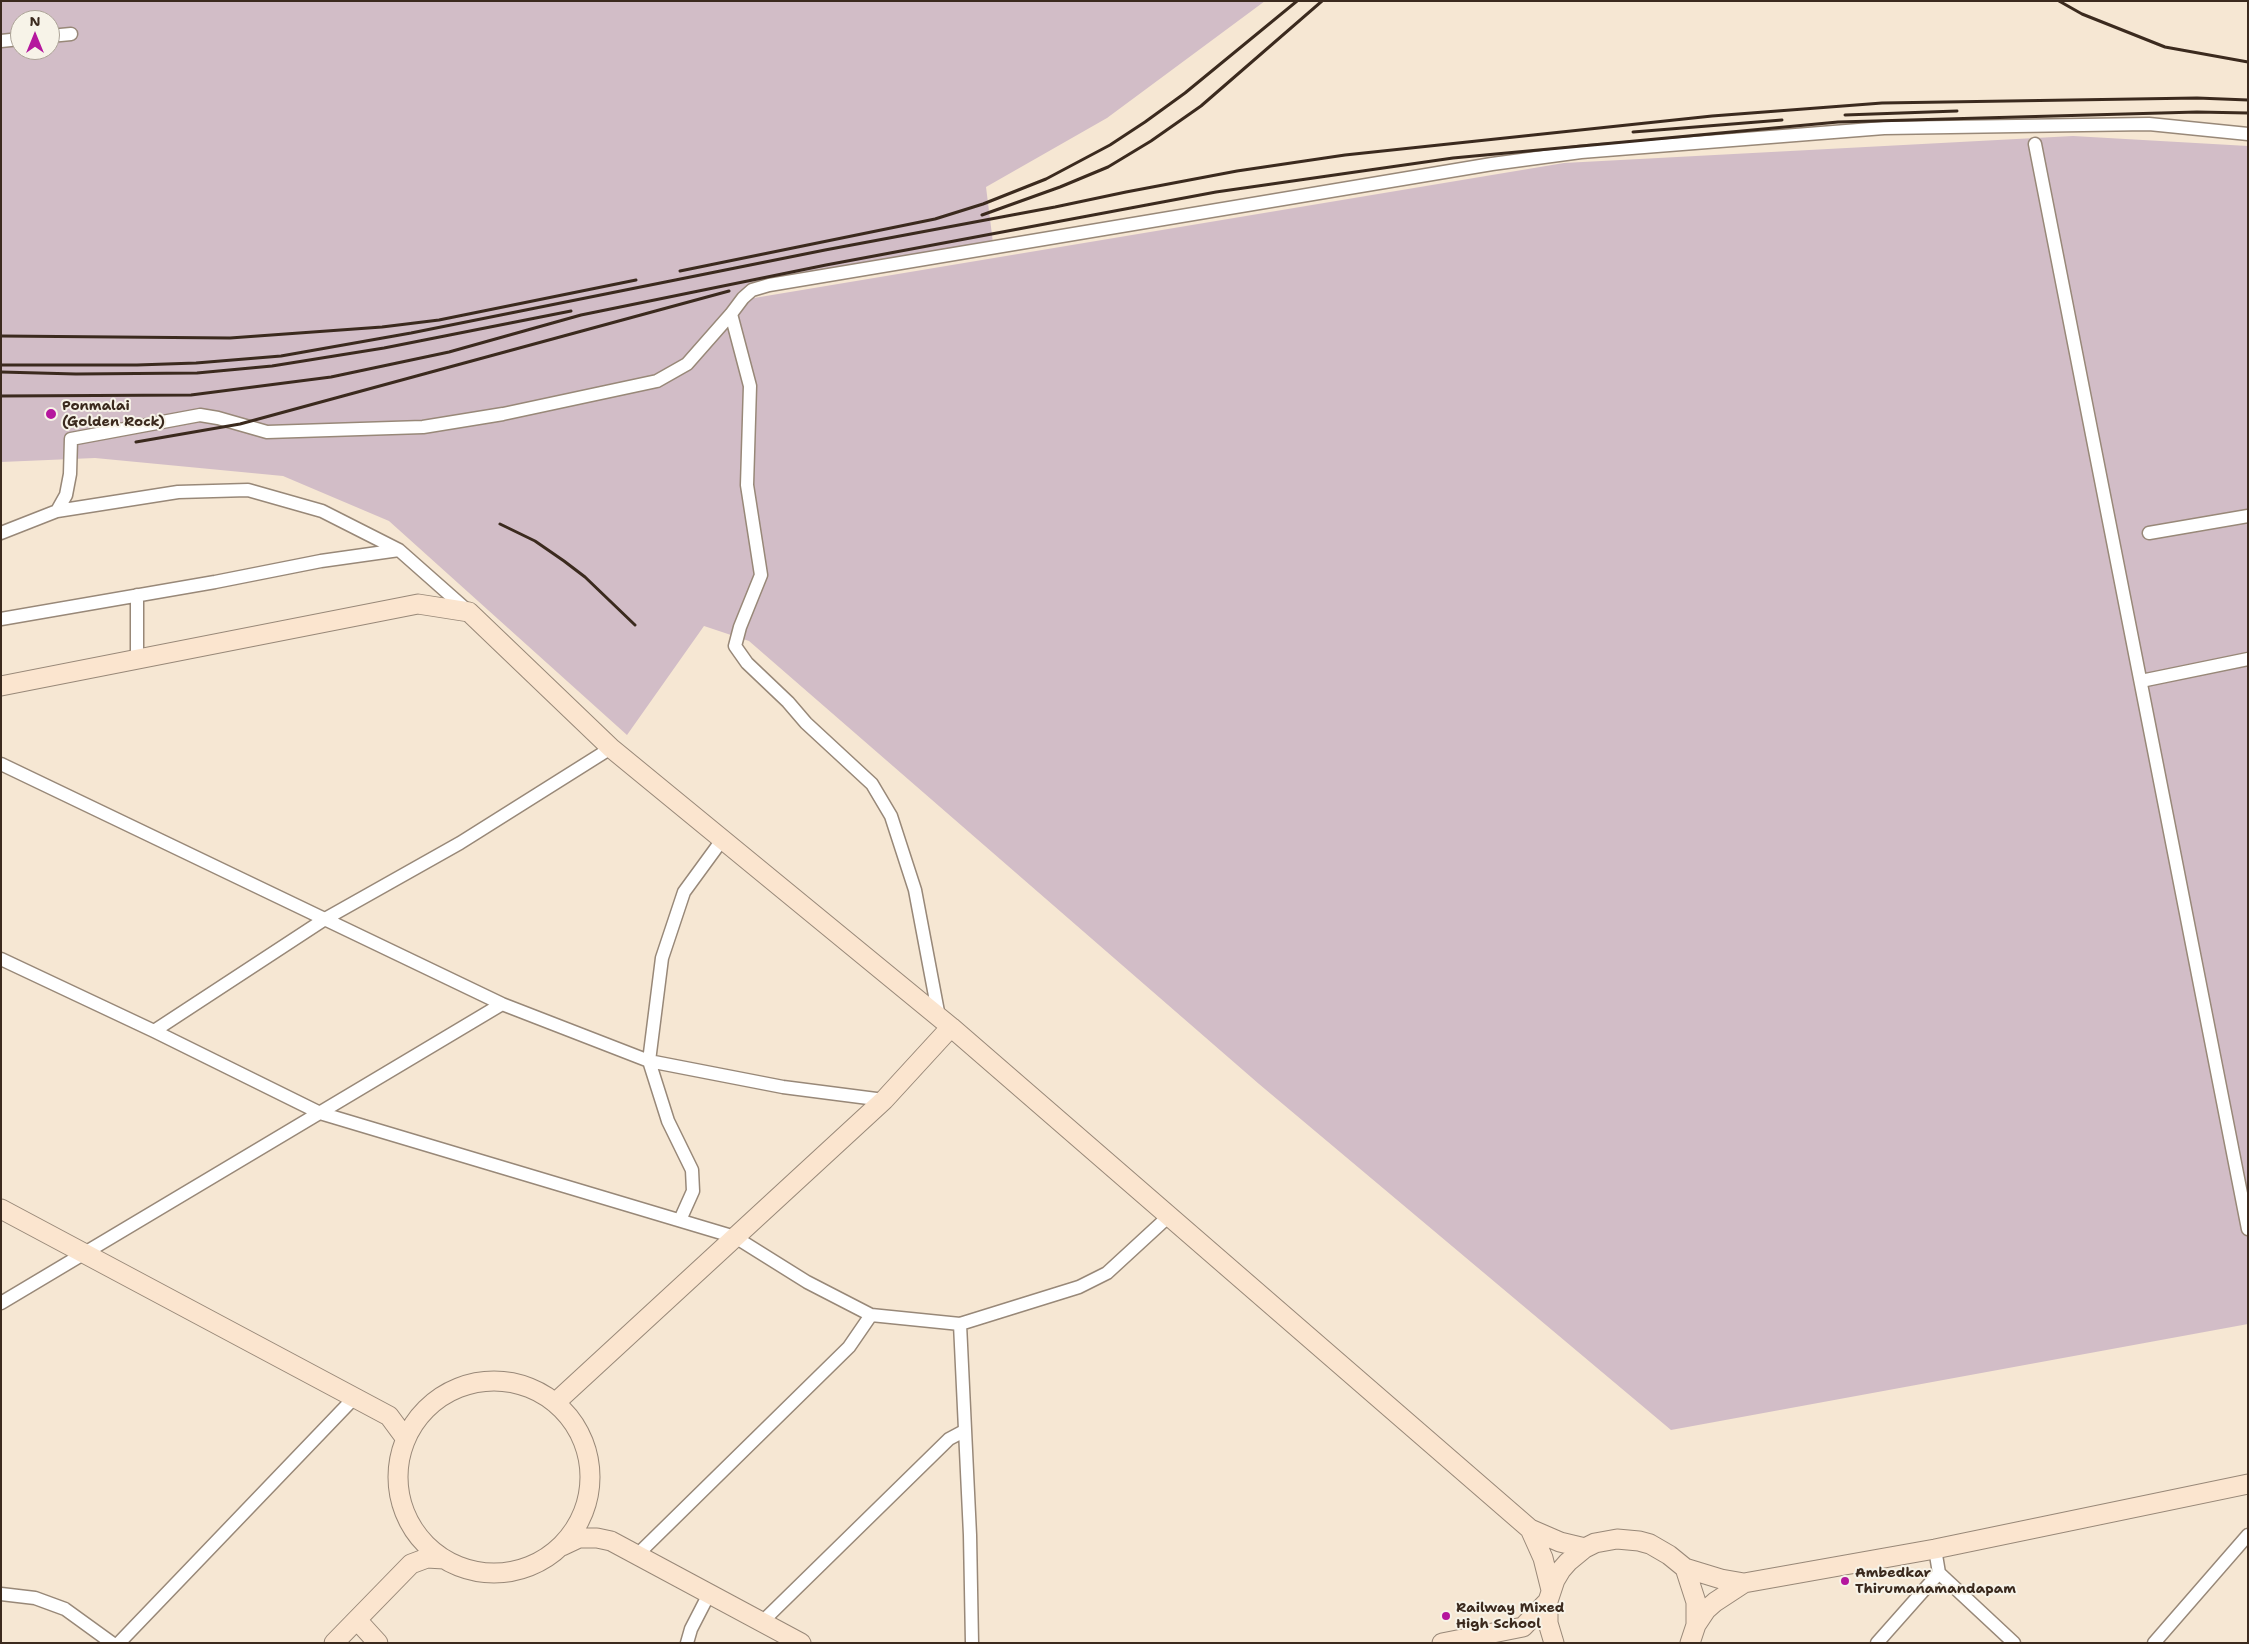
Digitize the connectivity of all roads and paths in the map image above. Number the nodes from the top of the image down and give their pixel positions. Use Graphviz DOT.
graph roads {
  1 [pos="71,34"];
  2 [pos="60,35"];
  3 [pos="2248,134"];
  4 [pos="2035,144"];
  5 [pos="731,314"];
  6 [pos="57,511"];
  7 [pos="2248,516"];
  8 [pos="1,533"];
  9 [pos="2149,533"];
  10 [pos="399,550"];
  11 [pos="137,595"];
  12 [pos="469,612"];
  13 [pos="1,619"];
  14 [pos="137,659"];
  15 [pos="2248,659"];
  16 [pos="2141,681"];
  17 [pos="1,686"];
  18 [pos="611,748"];
  19 [pos="1,764"];
  20 [pos="722,840"];
  21 [pos="324,919"];
  22 [pos="1,959"];
  23 [pos="502,1004"];
  24 [pos="945,1022"];
  25 [pos="154,1031"];
  26 [pos="650,1061"];
  27 [pos="884,1100"];
  28 [pos="320,1113"];
  29 [pos="1,1209"];
  30 [pos="1169,1216"];
  31 [pos="680,1220"];
  32 [pos="2248,1229"];
  33 [pos="736,1237"];
  34 [pos="85,1254"];
  35 [pos="1,1303"];
  36 [pos="871,1315"];
  37 [pos="960,1324"];
  38 [pos="354,1398"];
  39 [pos="555,1403"];
  40 [pos="389,1416"];
  41 [pos="420,1417"];
  42 [pos="964,1432"];
  43 [pos="406,1439"];
  44 [pos="2248,1484"];
  45 [pos="587,1505"];
  46 [pos="1530,1530"];
  47 [pos="415,1532"];
  48 [pos="2248,1535"];
  49 [pos="611,1541"];
  50 [pos="560,1547"];
  51 [pos="1585,1548"];
  52 [pos="1935,1550"];
  53 [pos="637,1555"];
  54 [pos="444,1558"];
  55 [pos="410,1564"];
  56 [pos="1685,1568"];
  57 [pos="1939,1573"];
  58 [pos="1744,1582"];
  59 [pos="1,1594"];
  60 [pos="709,1594"];
  61 [pos="1550,1596"];
  62 [pos="356,1620"];
  63 [pos="762,1622"];
  64 [pos="1696,1625"];
  65 [pos="1523,1627"];
  66 [pos="112,1643"];
  67 [pos="119,1643"];
  68 [pos="334,1643"];
  69 [pos="378,1643"];
  70 [pos="687,1643"];
  71 [pos="801,1643"];
  72 [pos="972,1643"];
  73 [pos="1442,1643"];
  74 [pos="1552,1643"];
  75 [pos="1690,1643"];
  76 [pos="1877,1643"];
  77 [pos="2014,1643"];
  78 [pos="2154,1643"];
  1 -- 2 [label="street"];
  3 -- 5 [label="street"];
  4 -- 16 [label="street"];
  5 -- 6 [label="street"];
  5 -- 24 [label="street"];
  6 -- 8 [label="street"];
  6 -- 10 [label="street"];
  7 -- 9 [label="street"];
  10 -- 11 [label="street"];
  10 -- 12 [label="street"];
  11 -- 13 [label="street"];
  11 -- 14 [label="street"];
  12 -- 14 [label="street"];
  12 -- 18 [label="street"];
  14 -- 17 [label="street"];
  15 -- 16 [label="street"];
  16 -- 32 [label="street"];
  18 -- 20 [label="street"];
  18 -- 21 [label="street"];
  19 -- 21 [label="street"];
  20 -- 24 [label="street"];
  20 -- 26 [label="street"];
  21 -- 23 [label="street"];
  21 -- 25 [label="street"];
  22 -- 25 [label="street"];
  23 -- 26 [label="street"];
  23 -- 28 [label="street"];
  24 -- 27 [label="street"];
  24 -- 30 [label="street"];
  25 -- 28 [label="street"];
  26 -- 27 [label="street"];
  26 -- 31 [label="street"];
  27 -- 33 [label="street"];
  28 -- 31 [label="street"];
  28 -- 34 [label="street"];
  29 -- 34 [label="street"];
  30 -- 37 [label="street"];
  30 -- 46 [label="street"];
  31 -- 33 [label="street"];
  33 -- 36 [label="street"];
  33 -- 39 [label="street"];
  34 -- 35 [label="street"];
  34 -- 38 [label="street"];
  36 -- 37 [label="street"];
  36 -- 53 [label="street"];
  37 -- 42 [label="street"];
  38 -- 40 [label="street"];
  38 -- 67 [label="street"];
  39 -- 41 [label="street"];
  39 -- 45 [label="street"];
  40 -- 41 [label="street"];
  40 -- 43 [label="street"];
  41 -- 43 [label="street"];
  42 -- 63 [label="street"];
  42 -- 72 [label="street"];
  43 -- 47 [label="street"];
  44 -- 52 [label="street"];
  45 -- 49 [label="street"];
  45 -- 50 [label="street"];
  46 -- 51 [label="street"];
  46 -- 61 [label="street"];
  47 -- 54 [label="street"];
  47 -- 55 [label="street"];
  48 -- 78 [label="street"];
  49 -- 50 [label="street"];
  49 -- 53 [label="street"];
  50 -- 54 [label="street"];
  51 -- 56 [label="street"];
  51 -- 61 [label="street"];
  52 -- 57 [label="street"];
  52 -- 58 [label="street"];
  53 -- 60 [label="street"];
  54 -- 55 [label="street"];
  55 -- 62 [label="street"];
  56 -- 58 [label="street"];
  56 -- 64 [label="street"];
  57 -- 76 [label="street"];
  57 -- 77 [label="street"];
  58 -- 64 [label="street"];
  59 -- 66 [label="street"];
  60 -- 63 [label="street"];
  60 -- 70 [label="street"];
  61 -- 65 [label="street"];
  61 -- 74 [label="street"];
  62 -- 68 [label="street"];
  62 -- 69 [label="street"];
  63 -- 71 [label="street"];
  64 -- 75 [label="street"];
  65 -- 73 [label="street"];
  65 -- 74 [label="street"];
}
